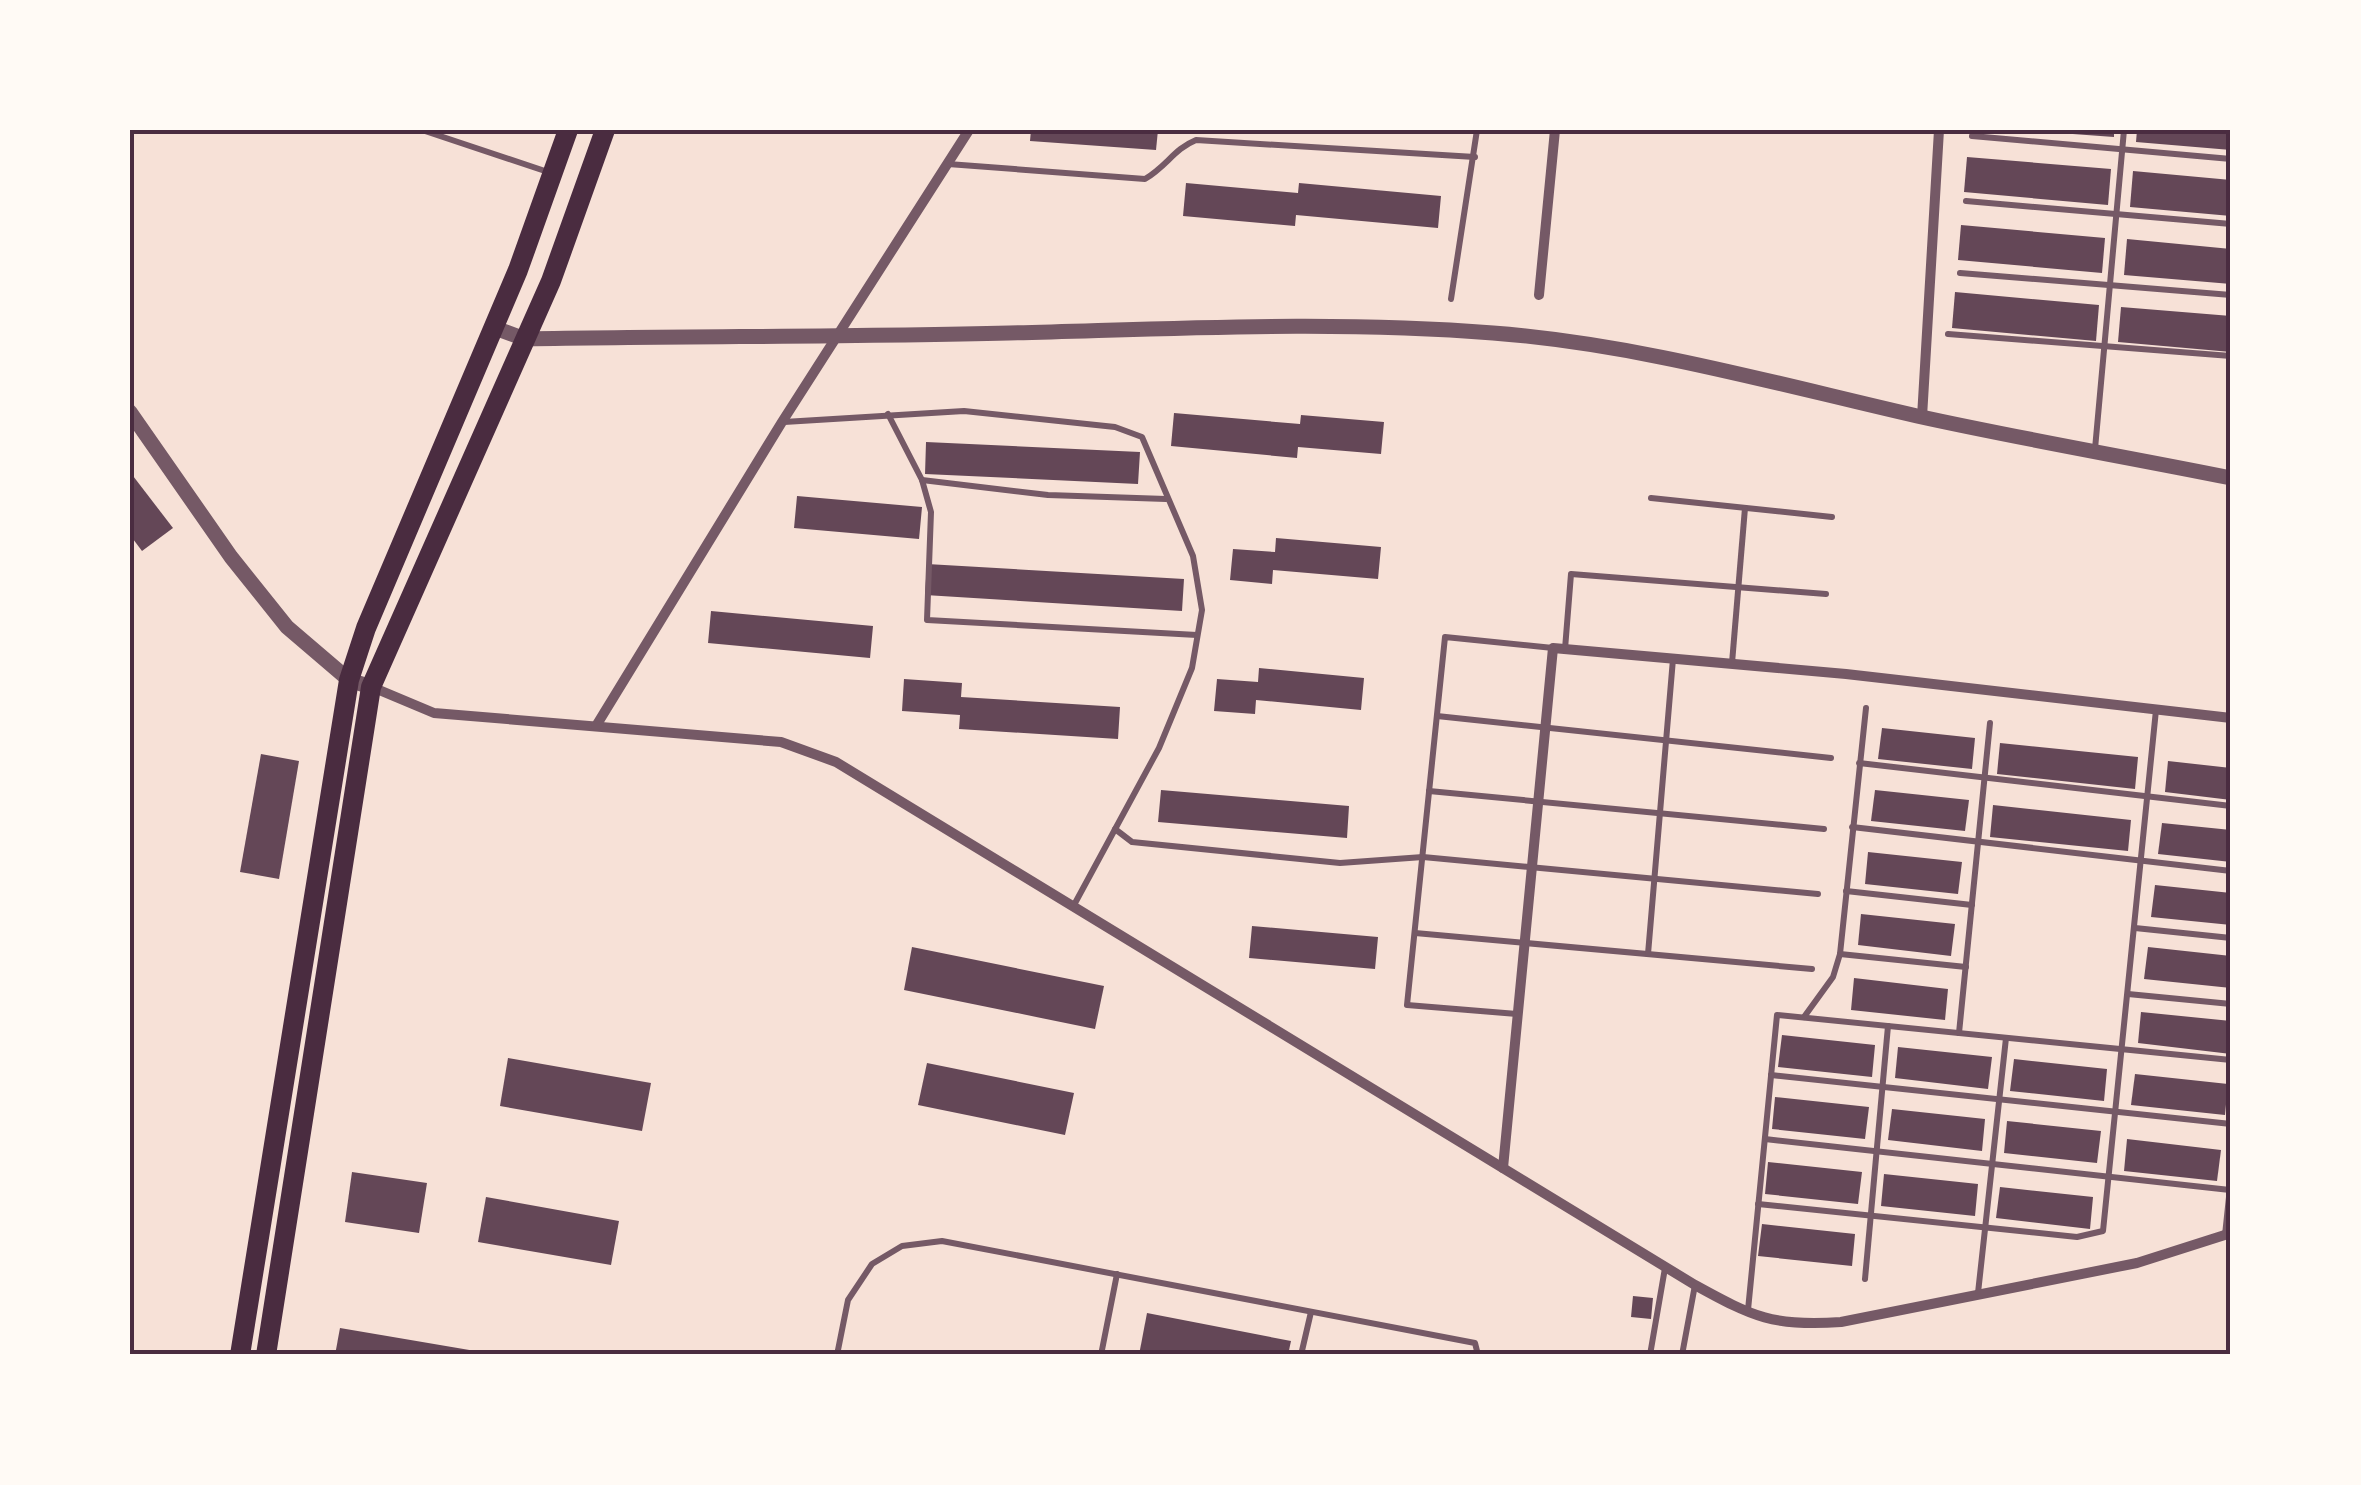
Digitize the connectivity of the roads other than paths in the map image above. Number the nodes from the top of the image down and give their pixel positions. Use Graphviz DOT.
graph roads {
  1 [pos="422,130"];
  2 [pos="568,130"];
  3 [pos="604,130"];
  4 [pos="969,130"];
  5 [pos="1478,130"];
  6 [pos="1555,130"];
  7 [pos="1939,130"];
  8 [pos="2124,130"];
  9 [pos="1972,136"];
  10 [pos="2122,149"];
  11 [pos="1475,156"];
  12 [pos="2231,159"];
  13 [pos="947,164"];
  14 [pos="554,174"];
  15 [pos="1966,201"];
  16 [pos="2116,214"];
  17 [pos="2231,224"];
  18 [pos="1960,273"];
  19 [pos="2110,285"];
  20 [pos="2231,294"];
  21 [pos="1539,295"];
  22 [pos="1451,299"];
  23 [pos="492,327"];
  24 [pos="839,334"];
  25 [pos="1948,334"];
  26 [pos="525,339"];
  27 [pos="2104,346"];
  28 [pos="2231,356"];
  29 [pos="130,412"];
  30 [pos="888,414"];
  31 [pos="1922,416"];
  32 [pos="782,422"];
  33 [pos="2095,450"];
  34 [pos="2231,478"];
  35 [pos="922,480"];
  36 [pos="1650,498"];
  37 [pos="1166,499"];
  38 [pos="1745,508"];
  39 [pos="1832,517"];
  40 [pos="1738,587"];
  41 [pos="1826,594"];
  42 [pos="1198,636"];
  43 [pos="1559,648"];
  44 [pos="1673,659"];
  45 [pos="1732,664"];
  46 [pos="349,680"];
  47 [pos="371,687"];
  48 [pos="1866,708"];
  49 [pos="2156,710"];
  50 [pos="1438,716"];
  51 [pos="2231,718"];
  52 [pos="1990,723"];
  53 [pos="596,726"];
  54 [pos="1545,728"];
  55 [pos="1666,740"];
  56 [pos="1831,758"];
  57 [pos="1859,764"];
  58 [pos="1984,778"];
  59 [pos="1430,791"];
  60 [pos="2148,796"];
  61 [pos="1538,802"];
  62 [pos="2231,806"];
  63 [pos="1660,813"];
  64 [pos="1852,827"];
  65 [pos="1115,828"];
  66 [pos="1824,829"];
  67 [pos="1978,842"];
  68 [pos="1422,858"];
  69 [pos="2142,861"];
  70 [pos="1532,868"];
  71 [pos="2231,871"];
  72 [pos="1654,880"];
  73 [pos="1846,891"];
  74 [pos="1818,894"];
  75 [pos="1074,904"];
  76 [pos="1972,904"];
  77 [pos="2135,928"];
  78 [pos="1414,933"];
  79 [pos="2231,938"];
  80 [pos="1525,943"];
  81 [pos="1648,954"];
  82 [pos="1840,954"];
  83 [pos="1966,966"];
  84 [pos="1812,969"];
  85 [pos="2128,994"];
  86 [pos="2231,1004"];
  87 [pos="1518,1014"];
  88 [pos="1804,1018"];
  89 [pos="1888,1026"];
  90 [pos="1959,1033"];
  91 [pos="2006,1038"];
  92 [pos="2122,1049"];
  93 [pos="2231,1060"];
  94 [pos="1771,1075"];
  95 [pos="1883,1087"];
  96 [pos="2000,1100"];
  97 [pos="2115,1112"];
  98 [pos="2231,1124"];
  99 [pos="1764,1139"];
  100 [pos="1876,1151"];
  101 [pos="1993,1164"];
  102 [pos="1503,1168"];
  103 [pos="2108,1176"];
  104 [pos="2231,1178"];
  105 [pos="2230,1190"];
  106 [pos="1758,1204"];
  107 [pos="1870,1216"];
  108 [pos="1986,1228"];
  109 [pos="2228,1234"];
  110 [pos="1665,1266"];
  111 [pos="1118,1274"];
  112 [pos="1864,1279"];
  113 [pos="1696,1285"];
  114 [pos="1978,1293"];
  115 [pos="1312,1312"];
  116 [pos="1748,1314"];
  117 [pos="240,1355"];
  118 [pos="266,1355"];
  119 [pos="837,1355"];
  120 [pos="1101,1355"];
  121 [pos="1302,1355"];
  122 [pos="1478,1355"];
  123 [pos="1650,1355"];
  124 [pos="1682,1355"];
  1 -- 14 [label="lane"];
  2 -- 14 [label="main road"];
  3 -- 26 [label="main road"];
  4 -- 13 [label="street"];
  5 -- 11 [label="lane"];
  6 -- 21 [label="street"];
  7 -- 31 [label="street"];
  8 -- 10 [label="lane"];
  9 -- 10 [label="lane"];
  10 -- 12 [label="lane"];
  10 -- 16 [label="lane"];
  11 -- 13 [label="lane"];
  11 -- 22 [label="lane"];
  13 -- 24 [label="street"];
  14 -- 23 [label="main road"];
  15 -- 16 [label="lane"];
  16 -- 17 [label="lane"];
  16 -- 19 [label="lane"];
  18 -- 19 [label="lane"];
  19 -- 20 [label="lane"];
  19 -- 27 [label="lane"];
  23 -- 26 [label="street"];
  23 -- 46 [label="main road"];
  24 -- 26 [label="street"];
  24 -- 31 [label="street"];
  24 -- 32 [label="street"];
  25 -- 27 [label="lane"];
  26 -- 47 [label="main road"];
  27 -- 28 [label="lane"];
  27 -- 33 [label="lane"];
  29 -- 46 [label="street"];
  30 -- 32 [label="lane"];
  30 -- 35 [label="lane"];
  30 -- 37 [label="lane"];
  31 -- 33 [label="street"];
  32 -- 53 [label="street"];
  33 -- 34 [label="street"];
  35 -- 37 [label="lane"];
  35 -- 42 [label="lane"];
  36 -- 38 [label="lane"];
  37 -- 42 [label="lane"];
  38 -- 39 [label="lane"];
  38 -- 40 [label="lane"];
  40 -- 41 [label="lane"];
  40 -- 43 [label="lane"];
  40 -- 45 [label="lane"];
  42 -- 65 [label="lane"];
  43 -- 44 [label="street"];
  43 -- 50 [label="lane"];
  43 -- 54 [label="street"];
  44 -- 45 [label="street"];
  44 -- 55 [label="lane"];
  45 -- 49 [label="street"];
  46 -- 47 [label="street"];
  46 -- 117 [label="main road"];
  47 -- 53 [label="street"];
  47 -- 118 [label="main road"];
  48 -- 57 [label="lane"];
  49 -- 51 [label="street"];
  49 -- 60 [label="lane"];
  50 -- 54 [label="lane"];
  50 -- 59 [label="lane"];
  52 -- 58 [label="lane"];
  53 -- 75 [label="street"];
  54 -- 55 [label="lane"];
  54 -- 61 [label="street"];
  55 -- 56 [label="lane"];
  55 -- 63 [label="lane"];
  57 -- 58 [label="lane"];
  57 -- 64 [label="lane"];
  58 -- 60 [label="lane"];
  58 -- 67 [label="lane"];
  59 -- 61 [label="lane"];
  59 -- 68 [label="lane"];
  60 -- 62 [label="lane"];
  60 -- 69 [label="lane"];
  61 -- 63 [label="lane"];
  61 -- 70 [label="street"];
  63 -- 66 [label="lane"];
  63 -- 72 [label="lane"];
  64 -- 67 [label="lane"];
  64 -- 73 [label="lane"];
  65 -- 68 [label="lane"];
  65 -- 75 [label="lane"];
  67 -- 69 [label="lane"];
  67 -- 76 [label="lane"];
  68 -- 70 [label="lane"];
  68 -- 78 [label="lane"];
  69 -- 71 [label="lane"];
  69 -- 77 [label="lane"];
  70 -- 72 [label="lane"];
  70 -- 80 [label="street"];
  72 -- 74 [label="lane"];
  72 -- 81 [label="lane"];
  73 -- 76 [label="lane"];
  73 -- 82 [label="lane"];
  75 -- 102 [label="street"];
  76 -- 83 [label="lane"];
  77 -- 79 [label="lane"];
  77 -- 85 [label="lane"];
  78 -- 80 [label="lane"];
  78 -- 87 [label="lane"];
  80 -- 81 [label="lane"];
  80 -- 87 [label="street"];
  81 -- 84 [label="lane"];
  82 -- 83 [label="lane"];
  82 -- 88 [label="lane"];
  83 -- 90 [label="lane"];
  85 -- 86 [label="lane"];
  85 -- 92 [label="lane"];
  87 -- 102 [label="street"];
  88 -- 89 [label="lane"];
  88 -- 94 [label="lane"];
  89 -- 90 [label="lane"];
  89 -- 95 [label="lane"];
  90 -- 91 [label="lane"];
  91 -- 92 [label="lane"];
  91 -- 96 [label="lane"];
  92 -- 93 [label="lane"];
  92 -- 97 [label="lane"];
  94 -- 95 [label="lane"];
  94 -- 99 [label="lane"];
  95 -- 96 [label="lane"];
  95 -- 100 [label="lane"];
  96 -- 97 [label="lane"];
  96 -- 101 [label="lane"];
  97 -- 98 [label="lane"];
  97 -- 103 [label="lane"];
  99 -- 100 [label="lane"];
  99 -- 106 [label="lane"];
  100 -- 101 [label="lane"];
  100 -- 107 [label="lane"];
  101 -- 103 [label="lane"];
  101 -- 108 [label="lane"];
  102 -- 110 [label="street"];
  103 -- 105 [label="lane"];
  103 -- 108 [label="lane"];
  104 -- 105 [label="lane"];
  105 -- 109 [label="lane"];
  106 -- 107 [label="lane"];
  106 -- 116 [label="lane"];
  107 -- 108 [label="lane"];
  107 -- 112 [label="lane"];
  108 -- 114 [label="lane"];
  109 -- 114 [label="street"];
  110 -- 113 [label="street"];
  110 -- 123 [label="lane"];
  111 -- 115 [label="lane"];
  111 -- 119 [label="lane"];
  111 -- 120 [label="lane"];
  113 -- 116 [label="street"];
  113 -- 124 [label="lane"];
  114 -- 116 [label="street"];
  115 -- 121 [label="lane"];
  115 -- 122 [label="lane"];
}
